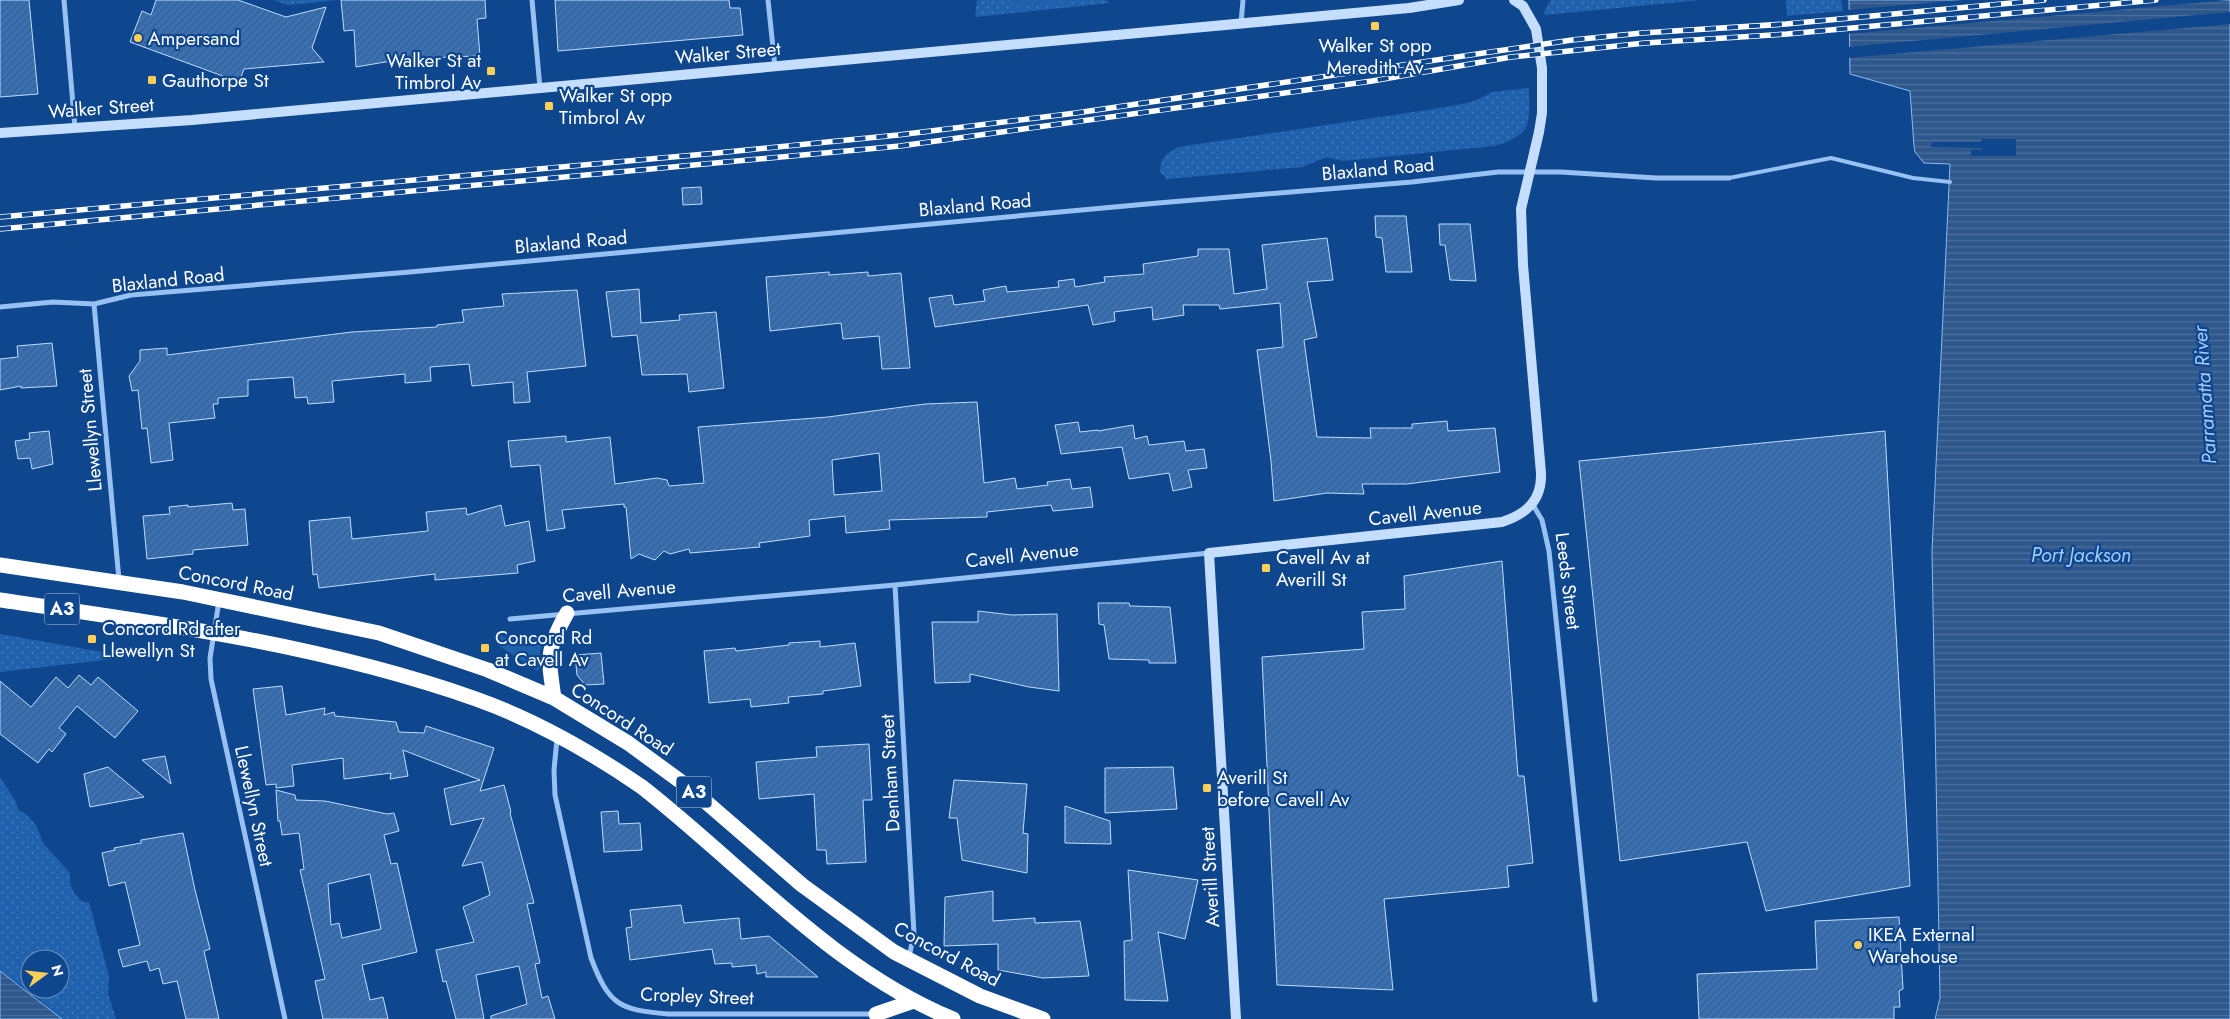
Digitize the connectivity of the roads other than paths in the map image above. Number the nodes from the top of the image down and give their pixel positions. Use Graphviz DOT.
graph roads {
  1 [pos="64,0"];
  2 [pos="532,0"];
  3 [pos="768,0"];
  4 [pos="1243,0"];
  5 [pos="1459,0"];
  6 [pos="1514,0"];
  7 [pos="1526,3"];
  8 [pos="1242,24"];
  9 [pos="775,67"];
  10 [pos="540,88"];
  11 [pos="76,128"];
  12 [pos="0,133"];
  13 [pos="1530,172"];
  14 [pos="1729,178"];
  15 [pos="1950,182"];
  16 [pos="94,304"];
  17 [pos="0,307"];
  18 [pos="1533,505"];
  19 [pos="1209,553"];
  20 [pos="0,565"];
  21 [pos="119,583"];
  22 [pos="895,585"];
  23 [pos="219,599"];
  24 [pos="0,600"];
  25 [pos="567,613"];
  26 [pos="510,619"];
  27 [pos="214,632"];
  28 [pos="554,698"];
  29 [pos="557,736"];
  30 [pos="909,960"];
  31 [pos="1595,1000"];
  32 [pos="914,1001"];
  33 [pos="876,1014"];
  34 [pos="741,1016"];
  35 [pos="285,1019"];
  36 [pos="953,1019"];
  37 [pos="1043,1019"];
  38 [pos="1236,1019"];
  1 -- 11 [label="street"];
  2 -- 10 [label="street"];
  3 -- 9 [label="street"];
  4 -- 8 [label="street"];
  5 -- 8 [label="street, Walker Street"];
  6 -- 7 [label="street"];
  7 -- 13 [label="street"];
  8 -- 9 [label="street, Walker Street"];
  9 -- 10 [label="street, Walker Street"];
  10 -- 11 [label="street, Walker Street"];
  11 -- 12 [label="street, Walker Street"];
  13 -- 14 [label="street, Blaxland Road"];
  13 -- 16 [label="street, Blaxland Road"];
  13 -- 18 [label="street"];
  14 -- 15 [label="lane, Blaxland Road"];
  16 -- 17 [label="street, Blaxland Road"];
  16 -- 21 [label="street, Llewellyn Street"];
  18 -- 19 [label="street, Cavell Avenue"];
  18 -- 31 [label="street, Leeds Street"];
  19 -- 22 [label="street, Cavell Avenue"];
  19 -- 38 [label="street, Averill Street"];
  20 -- 21 [label="highway, Concord Road / A3"];
  21 -- 23 [label="highway, Concord Road / A3"];
  22 -- 25 [label="street, Cavell Avenue"];
  22 -- 30 [label="street, Denham Street"];
  23 -- 27 [label="street, Llewellyn Street"];
  23 -- 28 [label="highway, Concord Road / A3"];
  24 -- 27 [label="highway, A3"];
  25 -- 26 [label="street, Cavell Avenue"];
  25 -- 28 [label="highway"];
  27 -- 29 [label="highway, A3"];
  27 -- 35 [label="street, Llewellyn Street"];
  28 -- 30 [label="highway, Concord Road / A3"];
  29 -- 32 [label="highway, A3"];
  29 -- 34 [label="street, Cropley Street"];
  30 -- 37 [label="highway, Concord Road / A3"];
  32 -- 33 [label="highway"];
  32 -- 36 [label="highway, A3"];
  33 -- 34 [label="street, Cropley Street"];
}
